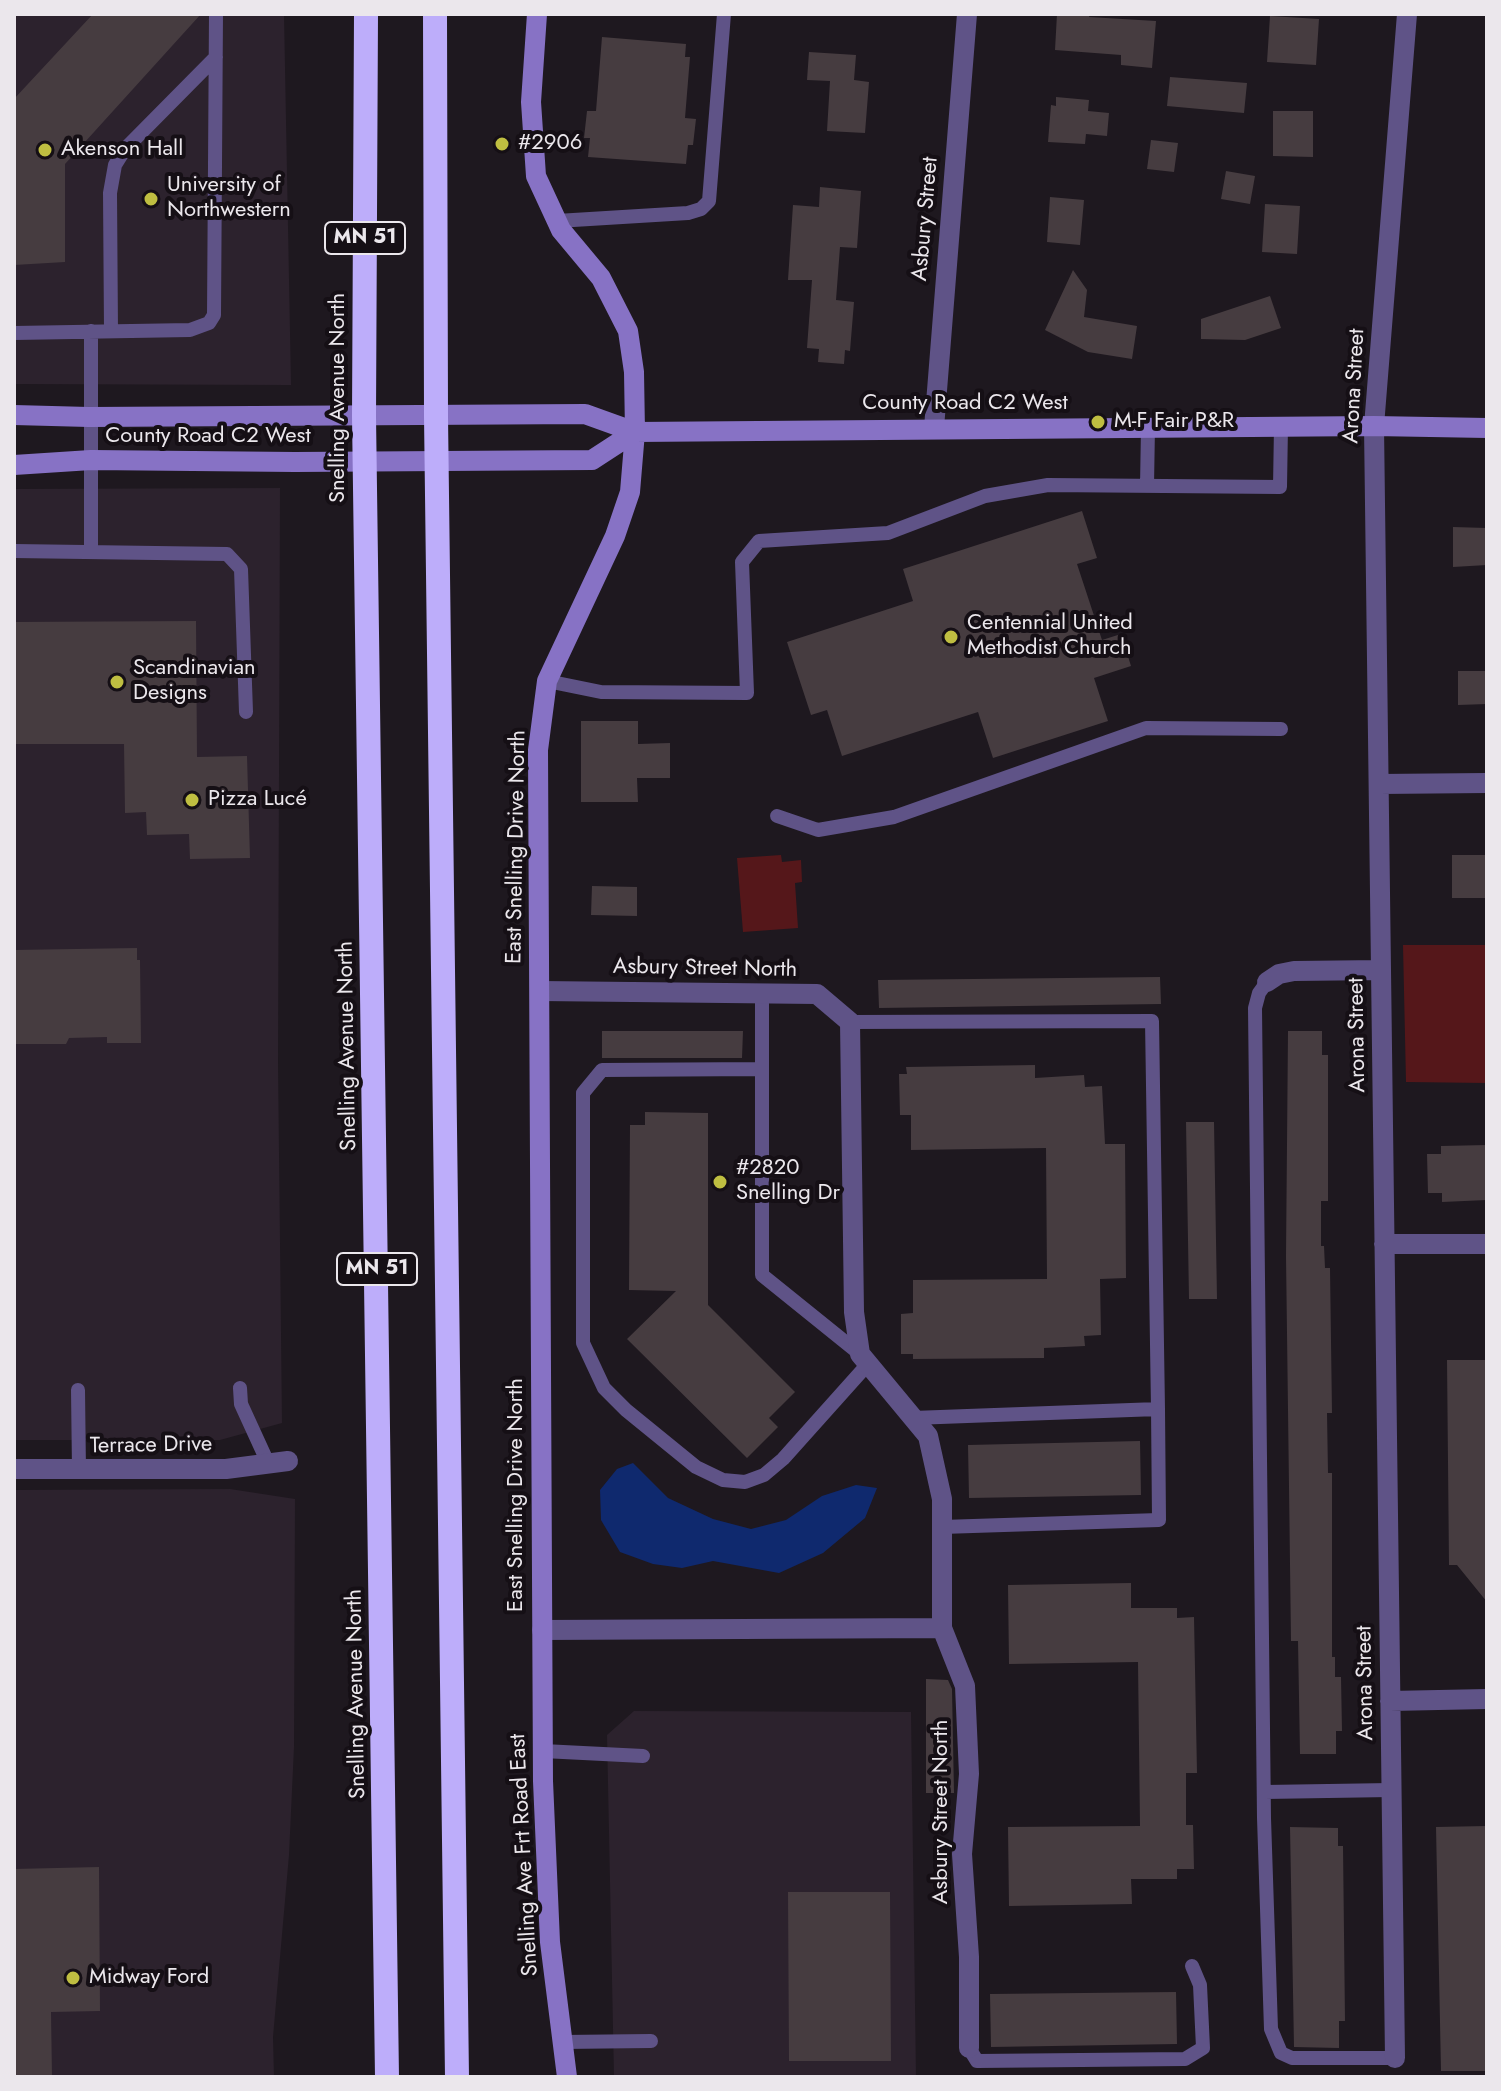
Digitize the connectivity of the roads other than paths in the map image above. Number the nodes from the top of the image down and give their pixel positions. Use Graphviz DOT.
graph roads {
  1 [pos="216,14"];
  2 [pos="366,14"];
  3 [pos="435,14"];
  4 [pos="537,14"];
  5 [pos="724,14"];
  6 [pos="967,14"];
  7 [pos="1407,14"];
  8 [pos="216,57"];
  9 [pos="557,221"];
  10 [pos="91,331"];
  11 [pos="111,331"];
  12 [pos="14,333"];
  13 [pos="14,415"];
  14 [pos="364,416"];
  15 [pos="436,416"];
  16 [pos="89,417"];
  17 [pos="1281,426"];
  18 [pos="1374,426"];
  19 [pos="1148,427"];
  20 [pos="934,428"];
  21 [pos="1487,428"];
  22 [pos="635,432"];
  23 [pos="91,460"];
  24 [pos="365,461"];
  25 [pos="437,461"];
  26 [pos="14,465"];
  27 [pos="1147,486"];
  28 [pos="14,551"];
  29 [pos="91,552"];
  30 [pos="547,681"];
  31 [pos="246,712"];
  32 [pos="1281,729"];
  33 [pos="1487,783"];
  34 [pos="1379,784"];
  35 [pos="777,816"];
  36 [pos="1381,970"];
  37 [pos="1267,982"];
  38 [pos="540,991"];
  39 [pos="762,994"];
  40 [pos="850,1022"];
  41 [pos="762,1069"];
  42 [pos="1384,1244"];
  43 [pos="1487,1244"];
  44 [pos="864,1359"];
  45 [pos="240,1388"];
  46 [pos="78,1390"];
  47 [pos="1158,1409"];
  48 [pos="913,1418"];
  49 [pos="278,1462"];
  50 [pos="14,1469"];
  51 [pos="79,1471"];
  52 [pos="942,1527"];
  53 [pos="942,1628"];
  54 [pos="542,1630"];
  55 [pos="1487,1699"];
  56 [pos="1390,1701"];
  57 [pos="543,1751"];
  58 [pos="643,1756"];
  59 [pos="1391,1790"];
  60 [pos="1265,1792"];
  61 [pos="1192,1966"];
  62 [pos="651,2041"];
  63 [pos="562,2042"];
  64 [pos="969,2048"];
  65 [pos="1395,2058"];
  66 [pos="387,2077"];
  67 [pos="457,2077"];
  68 [pos="567,2077"];
  1 -- 8 [label="lane"];
  2 -- 14 [label="highway, Snelling Avenue North / MN 51"];
  3 -- 15 [label="highway, MN 51"];
  4 -- 9 [label="street, East Snelling Drive North"];
  5 -- 9 [label="lane"];
  6 -- 20 [label="street, Asbury Street"];
  7 -- 18 [label="street, Arona Street"];
  8 -- 11 [label="lane"];
  8 -- 11 [label="lane"];
  9 -- 22 [label="street, East Snelling Drive North"];
  10 -- 11 [label="lane"];
  10 -- 12 [label="lane"];
  10 -- 16 [label="lane"];
  13 -- 16 [label="street, County Road C2 West"];
  14 -- 15 [label="street, County Road C2 West"];
  14 -- 16 [label="street, County Road C2 West"];
  14 -- 24 [label="highway, Snelling Avenue North / MN 51"];
  15 -- 22 [label="street, County Road C2 West"];
  15 -- 25 [label="highway, MN 51"];
  16 -- 23 [label="lane"];
  17 -- 18 [label="street, County Road C2 West"];
  17 -- 19 [label="street, County Road C2 West"];
  17 -- 27 [label="lane"];
  18 -- 21 [label="street, County Road C2 West"];
  18 -- 34 [label="street, Arona Street"];
  19 -- 20 [label="street, County Road C2 West"];
  19 -- 27 [label="lane"];
  20 -- 22 [label="street, County Road C2 West"];
  22 -- 25 [label="street, County Road C2 West"];
  22 -- 30 [label="street, East Snelling Drive North"];
  23 -- 24 [label="street, County Road C2 West"];
  23 -- 26 [label="street, County Road C2 West"];
  23 -- 29 [label="lane"];
  24 -- 25 [label="street, County Road C2 West"];
  24 -- 66 [label="highway, Snelling Avenue North / MN 51"];
  25 -- 67 [label="highway, MN 51"];
  27 -- 30 [label="lane"];
  28 -- 29 [label="lane"];
  29 -- 31 [label="lane"];
  30 -- 38 [label="street, East Snelling Drive North"];
  32 -- 35 [label="lane"];
  33 -- 34 [label="street"];
  34 -- 36 [label="street, Arona Street"];
  36 -- 37 [label="street"];
  36 -- 42 [label="street, Arona Street"];
  37 -- 60 [label="lane"];
  38 -- 39 [label="street, Asbury Street North"];
  38 -- 54 [label="street, East Snelling Drive North"];
  39 -- 40 [label="street, Asbury Street North"];
  39 -- 41 [label="lane"];
  40 -- 44 [label="street"];
  40 -- 47 [label="lane"];
  41 -- 44 [label="lane"];
  41 -- 44 [label="lane"];
  42 -- 43 [label="street"];
  42 -- 56 [label="street, Arona Street"];
  44 -- 48 [label="street, Asbury Street North"];
  45 -- 49 [label="lane"];
  46 -- 51 [label="lane"];
  47 -- 48 [label="lane"];
  47 -- 52 [label="lane"];
  48 -- 52 [label="street, Asbury Street North"];
  49 -- 51 [label="street, Terrace Drive"];
  50 -- 51 [label="street, Terrace Drive"];
  52 -- 53 [label="street, Asbury Street North"];
  53 -- 54 [label="street"];
  53 -- 64 [label="street, Asbury Street North"];
  54 -- 57 [label="street, Snelling Ave Frt Road East"];
  55 -- 56 [label="street"];
  56 -- 59 [label="street, Arona Street"];
  57 -- 58 [label="lane"];
  57 -- 63 [label="street, Snelling Ave Frt Road East"];
  59 -- 60 [label="lane"];
  59 -- 65 [label="street, Arona Street"];
  60 -- 65 [label="lane"];
  61 -- 64 [label="lane"];
  62 -- 63 [label="lane"];
  63 -- 68 [label="street, Snelling Ave Frt Road East"];
}
